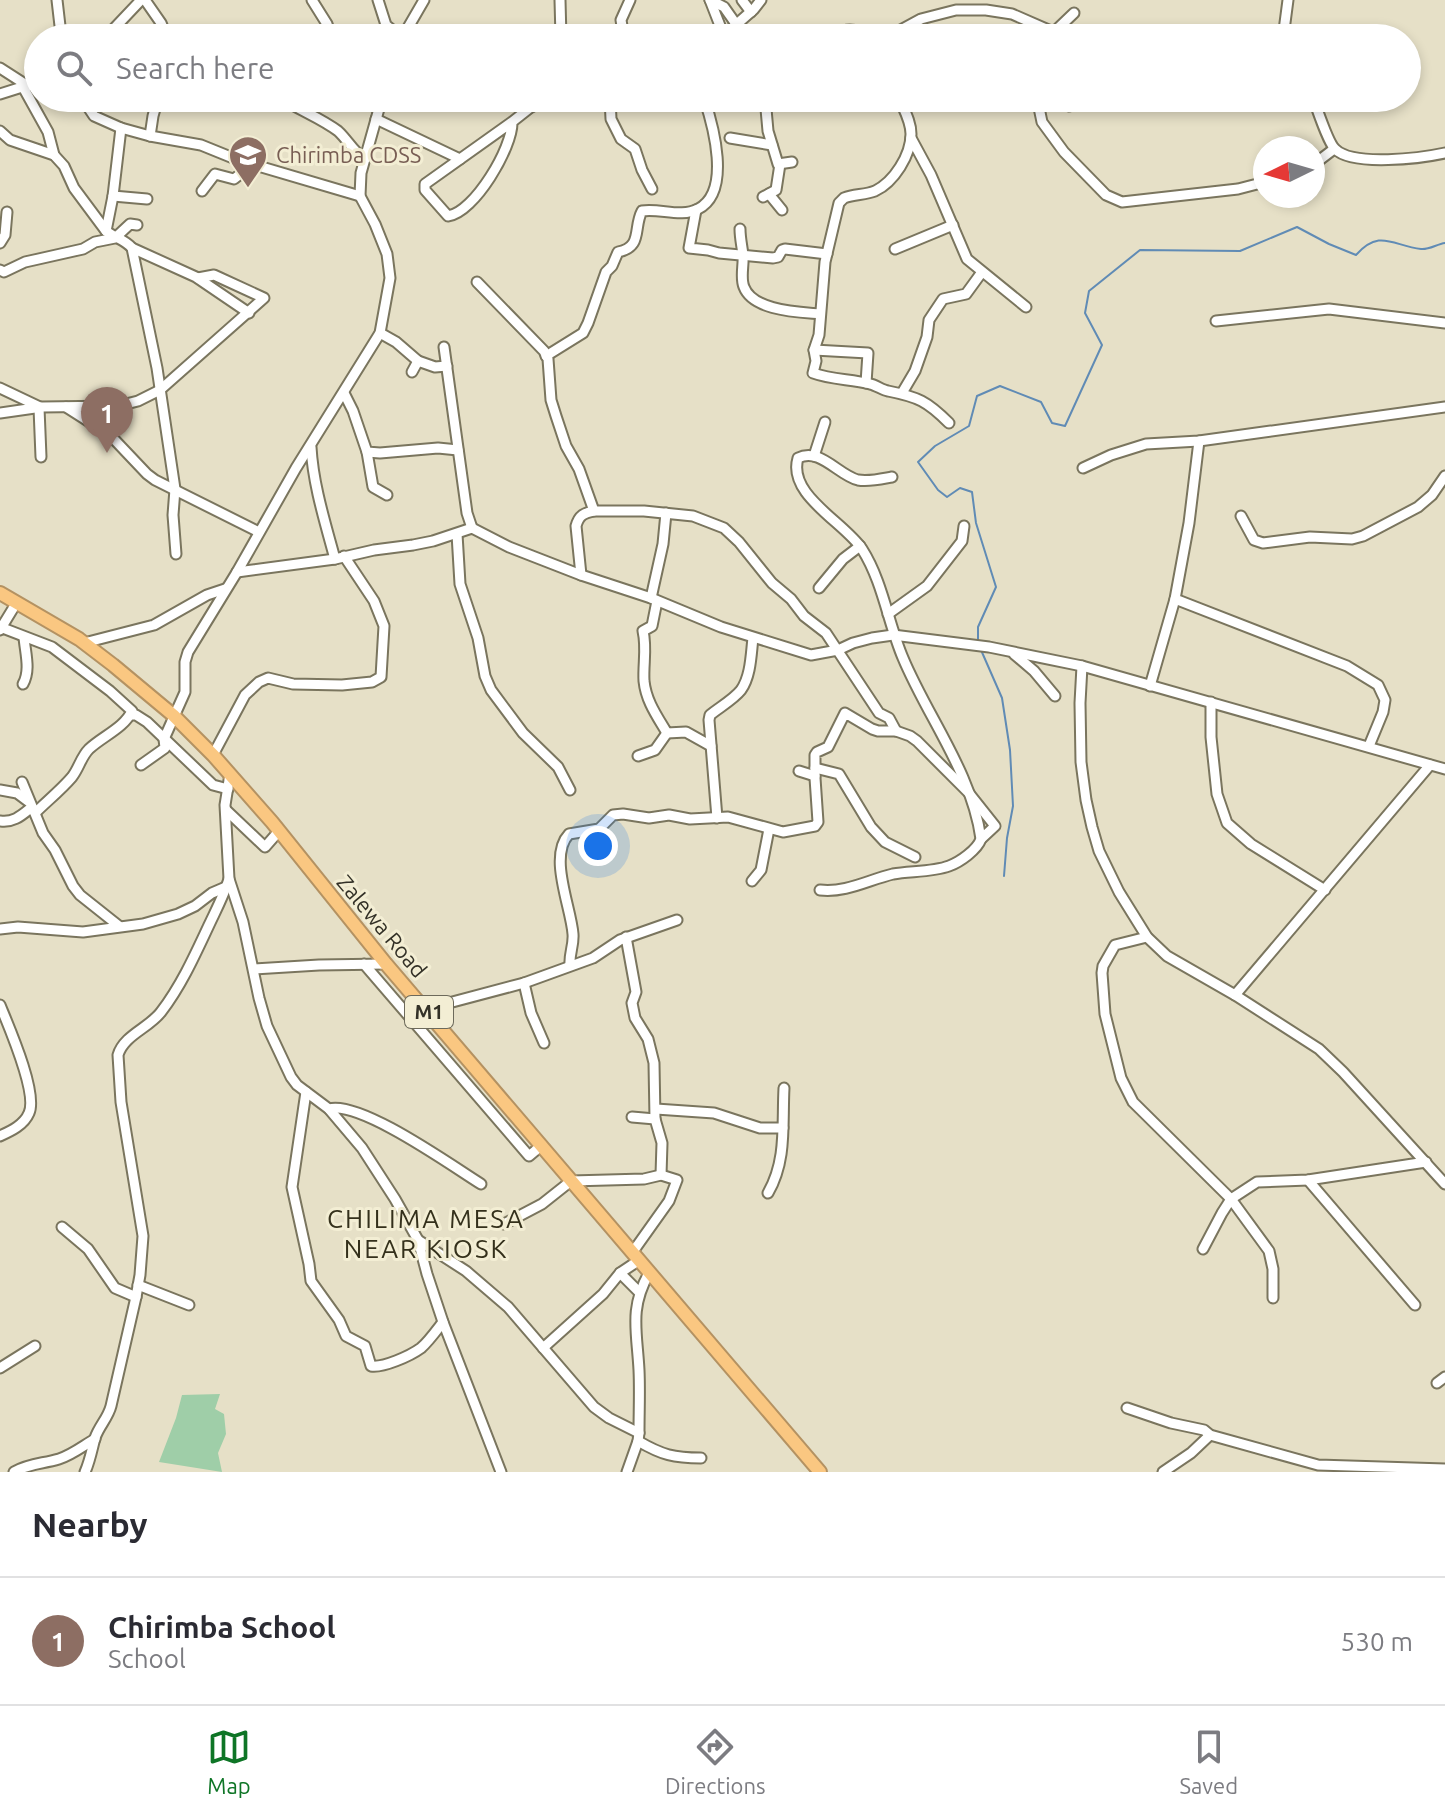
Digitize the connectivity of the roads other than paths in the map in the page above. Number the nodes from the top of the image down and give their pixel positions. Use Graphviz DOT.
graph roads {
  1 [pos="57,0"];
  2 [pos="143,0"];
  3 [pos="312,0"];
  4 [pos="378,0"];
  5 [pos="424,0"];
  6 [pos="560,0"];
  7 [pos="630,0"];
  8 [pos="710,0"];
  9 [pos="742,0"];
  10 [pos="761,0"];
  11 [pos="1288,0"];
  12 [pos="751,12"];
  13 [pos="1074,13"];
  14 [pos="60,24"];
  15 [pos="119,24"];
  16 [pos="161,24"];
  17 [pos="327,24"];
  18 [pos="386,24"];
  19 [pos="410,24"];
  20 [pos="561,24"];
  21 [pos="622,24"];
  22 [pos="718,24"];
  23 [pos="736,24"];
  24 [pos="912,24"];
  25 [pos="1031,24"];
  26 [pos="1062,24"];
  27 [pos="1285,24"];
  28 [pos="0,68"];
  29 [pos="24,82"];
  30 [pos="24,87"];
  31 [pos="0,94"];
  32 [pos="36,112"];
  33 [pos="91,112"];
  34 [pos="154,112"];
  35 [pos="305,112"];
  36 [pos="378,112"];
  37 [pos="523,112"];
  38 [pos="611,112"];
  39 [pos="708,112"];
  40 [pos="766,112"];
  41 [pos="905,112"];
  42 [pos="1040,112"];
  43 [pos="1319,112"];
  44 [pos="376,119"];
  45 [pos="512,122"];
  46 [pos="121,128"];
  47 [pos="0,131"];
  48 [pos="150,136"];
  49 [pos="730,138"];
  50 [pos="911,138"];
  51 [pos="772,145"];
  52 [pos="1334,149"];
  53 [pos="1445,153"];
  54 [pos="54,155"];
  55 [pos="1325,156"];
  56 [pos="365,159"];
  57 [pos="460,159"];
  58 [pos="792,162"];
  59 [pos="253,164"];
  60 [pos="780,164"];
  61 [pos="1253,185"];
  62 [pos="652,189"];
  63 [pos="202,191"];
  64 [pos="113,196"];
  65 [pos="360,196"];
  66 [pos="147,199"];
  67 [pos="696,210"];
  68 [pos="782,210"];
  69 [pos="7,212"];
  70 [pos="137,225"];
  71 [pos="953,225"];
  72 [pos="740,229"];
  73 [pos="110,234"];
  74 [pos="0,243"];
  75 [pos="132,248"];
  76 [pos="895,249"];
  77 [pos="827,254"];
  78 [pos="743,255"];
  79 [pos="0,270"];
  80 [pos="982,272"];
  81 [pos="198,278"];
  82 [pos="477,282"];
  83 [pos="1026,307"];
  84 [pos="249,313"];
  85 [pos="820,314"];
  86 [pos="1216,321"];
  87 [pos="1445,323"];
  88 [pos="380,333"];
  89 [pos="444,347"];
  90 [pos="814,350"];
  91 [pos="546,356"];
  92 [pos="418,361"];
  93 [pos="447,366"];
  94 [pos="412,372"];
  95 [pos="866,383"];
  96 [pos="0,388"];
  97 [pos="160,390"];
  98 [pos="344,393"];
  99 [pos="902,393"];
  100 [pos="66,407"];
  101 [pos="1445,407"];
  102 [pos="40,408"];
  103 [pos="0,413"];
  104 [pos="825,422"];
  105 [pos="949,423"];
  106 [pos="1199,441"];
  107 [pos="311,447"];
  108 [pos="458,450"];
  109 [pos="367,452"];
  110 [pos="814,456"];
  111 [pos="41,457"];
  112 [pos="313,464"];
  113 [pos="1083,468"];
  114 [pos="1445,476"];
  115 [pos="892,477"];
  116 [pos="321,480"];
  117 [pos="175,489"];
  118 [pos="387,495"];
  119 [pos="594,511"];
  120 [pos="666,513"];
  121 [pos="1241,516"];
  122 [pos="964,526"];
  123 [pos="472,528"];
  124 [pos="259,532"];
  125 [pos="457,534"];
  126 [pos="860,546"];
  127 [pos="176,554"];
  128 [pos="340,557"];
  129 [pos="237,572"];
  130 [pos="581,575"];
  131 [pos="819,588"];
  132 [pos="226,589"];
  133 [pos="0,593"];
  134 [pos="1175,599"];
  135 [pos="654,600"];
  136 [pos="17,602"];
  137 [pos="888,614"];
  138 [pos="0,629"];
  139 [pos="893,635"];
  140 [pos="24,637"];
  141 [pos="753,638"];
  142 [pos="84,643"];
  143 [pos="838,650"];
  144 [pos="1011,651"];
  145 [pos="1082,666"];
  146 [pos="23,684"];
  147 [pos="1150,686"];
  148 [pos="1055,696"];
  149 [pos="1211,702"];
  150 [pos="131,715"];
  151 [pos="173,715"];
  152 [pos="896,731"];
  153 [pos="667,733"];
  154 [pos="164,739"];
  155 [pos="711,746"];
  156 [pos="1369,746"];
  157 [pos="213,755"];
  158 [pos="638,756"];
  159 [pos="141,765"];
  160 [pos="1430,765"];
  161 [pos="1445,769"];
  162 [pos="799,771"];
  163 [pos="815,772"];
  164 [pos="230,774"];
  165 [pos="22,782"];
  166 [pos="228,789"];
  167 [pos="0,790"];
  168 [pos="570,790"];
  169 [pos="968,792"];
  170 [pos="33,808"];
  171 [pos="226,810"];
  172 [pos="717,818"];
  173 [pos="0,821"];
  174 [pos="769,829"];
  175 [pos="279,831"];
  176 [pos="981,839"];
  177 [pos="915,857"];
  178 [pos="752,881"];
  179 [pos="228,883"];
  180 [pos="820,890"];
  181 [pos="1325,890"];
  182 [pos="677,920"];
  183 [pos="119,926"];
  184 [pos="0,929"];
  185 [pos="626,937"];
  186 [pos="1147,937"];
  187 [pos="364,964"];
  188 [pos="386,964"];
  189 [pos="570,965"];
  190 [pos="254,969"];
  191 [pos="524,983"];
  192 [pos="1235,995"];
  193 [pos="0,1005"];
  194 [pos="426,1009"];
  195 [pos="544,1043"];
  196 [pos="784,1088"];
  197 [pos="306,1092"];
  198 [pos="329,1109"];
  199 [pos="655,1114"];
  200 [pos="632,1117"];
  201 [pos="783,1128"];
  202 [pos="0,1136"];
  203 [pos="542,1145"];
  204 [pos="1426,1162"];
  205 [pos="661,1175"];
  206 [pos="1308,1180"];
  207 [pos="571,1181"];
  208 [pos="481,1184"];
  209 [pos="1445,1184"];
  210 [pos="768,1193"];
  211 [pos="1231,1199"];
  212 [pos="504,1224"];
  213 [pos="62,1227"];
  214 [pos="418,1240"];
  215 [pos="1203,1249"];
  216 [pos="635,1257"];
  217 [pos="620,1273"];
  218 [pos="649,1273"];
  219 [pos="138,1285"];
  220 [pos="639,1292"];
  221 [pos="136,1297"];
  222 [pos="1273,1298"];
  223 [pos="189,1305"];
  224 [pos="1415,1305"];
  225 [pos="443,1322"];
  226 [pos="35,1346"];
  227 [pos="543,1348"];
  228 [pos="0,1368"];
  229 [pos="1127,1408"];
  230 [pos="1210,1435"];
  231 [pos="638,1437"];
  232 [pos="95,1439"];
  233 [pos="701,1458"];
  234 [pos="1314,1468"];
  235 [pos="1445,1469"];
  236 [pos="1363,1470"];
  237 [pos="14,1472"];
  238 [pos="85,1472"];
  239 [pos="501,1472"];
  240 [pos="627,1472"];
  241 [pos="820,1472"];
  242 [pos="1163,1472"];
  1 -- 14 [label="street"];
  2 -- 15 [label="street"];
  2 -- 16 [label="street"];
  3 -- 17 [label="street"];
  4 -- 18 [label="street"];
  5 -- 19 [label="street"];
  6 -- 20 [label="street"];
  7 -- 21 [label="street"];
  8 -- 22 [label="street"];
  8 -- 23 [label="street"];
  9 -- 12 [label="street"];
  10 -- 12 [label="street"];
  11 -- 27 [label="street"];
  12 -- 23 [label="street"];
  13 -- 26 [label="street"];
  24 -- 25 [label="street"];
  28 -- 29 [label="street"];
  30 -- 31 [label="street"];
  32 -- 54 [label="street"];
  33 -- 46 [label="street"];
  34 -- 48 [label="street"];
  35 -- 56 [label="street"];
  36 -- 44 [label="street"];
  37 -- 45 [label="street"];
  38 -- 62 [label="street"];
  39 -- 67 [label="street"];
  40 -- 51 [label="street"];
  41 -- 50 [label="street"];
  42 -- 61 [label="street"];
  43 -- 52 [label="street"];
  44 -- 56 [label="street"];
  44 -- 57 [label="street"];
  45 -- 57 [label="street"];
  45 -- 57 [label="street"];
  46 -- 48 [label="street"];
  46 -- 64 [label="street"];
  47 -- 54 [label="street"];
  48 -- 59 [label="street"];
  49 -- 51 [label="street"];
  50 -- 71 [label="street"];
  50 -- 77 [label="street"];
  51 -- 60 [label="street"];
  52 -- 53 [label="street"];
  52 -- 55 [label="street"];
  54 -- 73 [label="street"];
  56 -- 65 [label="street"];
  58 -- 60 [label="street"];
  59 -- 63 [label="street"];
  59 -- 65 [label="street"];
  60 -- 68 [label="street"];
  64 -- 66 [label="street"];
  64 -- 73 [label="street"];
  65 -- 88 [label="street"];
  67 -- 78 [label="street"];
  67 -- 91 [label="street"];
  69 -- 74 [label="street"];
  70 -- 73 [label="street"];
  71 -- 76 [label="street"];
  71 -- 80 [label="street"];
  72 -- 78 [label="street"];
  73 -- 75 [label="street"];
  73 -- 79 [label="street"];
  75 -- 81 [label="street"];
  75 -- 97 [label="street"];
  77 -- 78 [label="street"];
  77 -- 85 [label="street"];
  78 -- 85 [label="street"];
  80 -- 83 [label="street"];
  80 -- 99 [label="street"];
  81 -- 84 [label="street"];
  81 -- 84 [label="street"];
  82 -- 91 [label="street"];
  84 -- 97 [label="street"];
  85 -- 90 [label="street"];
  86 -- 87 [label="street"];
  88 -- 92 [label="street"];
  88 -- 98 [label="street"];
  89 -- 93 [label="street"];
  90 -- 95 [label="street"];
  90 -- 95 [label="street"];
  91 -- 119 [label="street"];
  92 -- 93 [label="street"];
  92 -- 94 [label="street"];
  93 -- 108 [label="street"];
  95 -- 99 [label="street"];
  96 -- 102 [label="street"];
  97 -- 100 [label="street"];
  97 -- 117 [label="street"];
  98 -- 107 [label="street"];
  98 -- 109 [label="street"];
  99 -- 105 [label="street"];
  100 -- 102 [label="street"];
  100 -- 117 [label="street"];
  101 -- 106 [label="street"];
  102 -- 103 [label="street"];
  102 -- 111 [label="street"];
  104 -- 110 [label="street"];
  106 -- 113 [label="street"];
  106 -- 134 [label="street"];
  107 -- 112 [label="street"];
  107 -- 124 [label="street"];
  108 -- 109 [label="street"];
  108 -- 123 [label="street"];
  109 -- 118 [label="street"];
  110 -- 115 [label="street"];
  110 -- 126 [label="street"];
  112 -- 116 [label="street"];
  112 -- 128 [label="street"];
  114 -- 121 [label="street"];
  117 -- 124 [label="street"];
  117 -- 127 [label="street"];
  119 -- 120 [label="street"];
  119 -- 130 [label="street"];
  120 -- 135 [label="street"];
  120 -- 143 [label="street"];
  122 -- 137 [label="street"];
  123 -- 125 [label="street"];
  123 -- 130 [label="street"];
  124 -- 129 [label="street"];
  125 -- 128 [label="street"];
  125 -- 168 [label="street"];
  126 -- 131 [label="street"];
  126 -- 137 [label="street"];
  128 -- 129 [label="street"];
  128 -- 157 [label="street"];
  129 -- 132 [label="street"];
  130 -- 135 [label="street"];
  132 -- 142 [label="street"];
  132 -- 151 [label="street"];
  133 -- 136 [label="highway, Zalewa Road / M1"];
  134 -- 147 [label="street"];
  134 -- 156 [label="street"];
  135 -- 141 [label="street"];
  135 -- 153 [label="street"];
  136 -- 138 [label="street"];
  136 -- 142 [label="highway, Zalewa Road / M1"];
  137 -- 139 [label="street"];
  138 -- 140 [label="street"];
  139 -- 143 [label="street"];
  139 -- 144 [label="street"];
  139 -- 169 [label="street"];
  140 -- 146 [label="street"];
  140 -- 150 [label="street"];
  141 -- 143 [label="street"];
  141 -- 155 [label="street"];
  142 -- 151 [label="highway, Zalewa Road / M1"];
  143 -- 152 [label="street"];
  144 -- 145 [label="street"];
  144 -- 148 [label="street"];
  145 -- 147 [label="street"];
  145 -- 186 [label="street"];
  147 -- 149 [label="street"];
  149 -- 156 [label="street"];
  149 -- 181 [label="street"];
  150 -- 154 [label="street"];
  150 -- 170 [label="street"];
  151 -- 154 [label="street"];
  151 -- 157 [label="highway, Zalewa Road / M1"];
  152 -- 163 [label="street"];
  152 -- 169 [label="street"];
  153 -- 155 [label="street"];
  153 -- 158 [label="street"];
  154 -- 159 [label="street"];
  154 -- 166 [label="street"];
  155 -- 172 [label="street"];
  156 -- 160 [label="street"];
  157 -- 164 [label="highway, Zalewa Road / M1"];
  160 -- 161 [label="street"];
  160 -- 181 [label="street"];
  162 -- 163 [label="street"];
  163 -- 174 [label="street"];
  163 -- 177 [label="street"];
  164 -- 166 [label="street"];
  164 -- 175 [label="highway, Zalewa Road / M1"];
  165 -- 170 [label="street"];
  166 -- 171 [label="street"];
  167 -- 170 [label="street"];
  169 -- 176 [label="street"];
  169 -- 176 [label="street"];
  170 -- 173 [label="street"];
  170 -- 183 [label="street"];
  171 -- 175 [label="street"];
  171 -- 179 [label="street"];
  172 -- 174 [label="street"];
  172 -- 189 [label="street"];
  174 -- 178 [label="street"];
  175 -- 188 [label="highway, Zalewa Road / M1"];
  176 -- 180 [label="street"];
  179 -- 183 [label="street"];
  179 -- 190 [label="street"];
  179 -- 219 [label="street"];
  181 -- 192 [label="street"];
  182 -- 185 [label="street"];
  183 -- 184 [label="street"];
  185 -- 189 [label="street"];
  185 -- 199 [label="street"];
  186 -- 192 [label="street"];
  186 -- 211 [label="street"];
  187 -- 188 [label="street"];
  187 -- 190 [label="street"];
  187 -- 203 [label="street"];
  188 -- 194 [label="highway, Zalewa Road / M1"];
  189 -- 191 [label="street"];
  190 -- 197 [label="street"];
  191 -- 194 [label="street"];
  191 -- 195 [label="street"];
  192 -- 204 [label="street"];
  193 -- 202 [label="street"];
  194 -- 203 [label="highway, Zalewa Road / M1"];
  196 -- 201 [label="street"];
  197 -- 198 [label="street"];
  197 -- 225 [label="street"];
  198 -- 208 [label="street"];
  198 -- 214 [label="street"];
  199 -- 200 [label="street"];
  199 -- 201 [label="street"];
  199 -- 205 [label="street"];
  201 -- 210 [label="street"];
  203 -- 207 [label="highway, Zalewa Road / M1"];
  204 -- 206 [label="street"];
  204 -- 209 [label="street"];
  205 -- 207 [label="street"];
  205 -- 216 [label="street"];
  206 -- 211 [label="street"];
  206 -- 224 [label="street"];
  207 -- 212 [label="street"];
  207 -- 216 [label="highway, Zalewa Road / M1"];
  211 -- 215 [label="street"];
  211 -- 222 [label="street"];
  213 -- 221 [label="street"];
  214 -- 225 [label="street"];
  214 -- 227 [label="street"];
  216 -- 217 [label="street"];
  216 -- 218 [label="highway, Zalewa Road / M1"];
  217 -- 220 [label="street"];
  217 -- 227 [label="street"];
  218 -- 220 [label="street"];
  218 -- 241 [label="highway, Zalewa Road / M1"];
  219 -- 221 [label="street"];
  219 -- 223 [label="street"];
  220 -- 231 [label="street"];
  221 -- 232 [label="street"];
  225 -- 239 [label="street"];
  226 -- 228 [label="street"];
  227 -- 231 [label="street"];
  229 -- 230 [label="street"];
  230 -- 234 [label="street"];
  230 -- 242 [label="street"];
  231 -- 233 [label="street"];
  231 -- 240 [label="street"];
  232 -- 237 [label="street"];
  232 -- 238 [label="street"];
  234 -- 236 [label="street"];
  235 -- 236 [label="street"];
}
